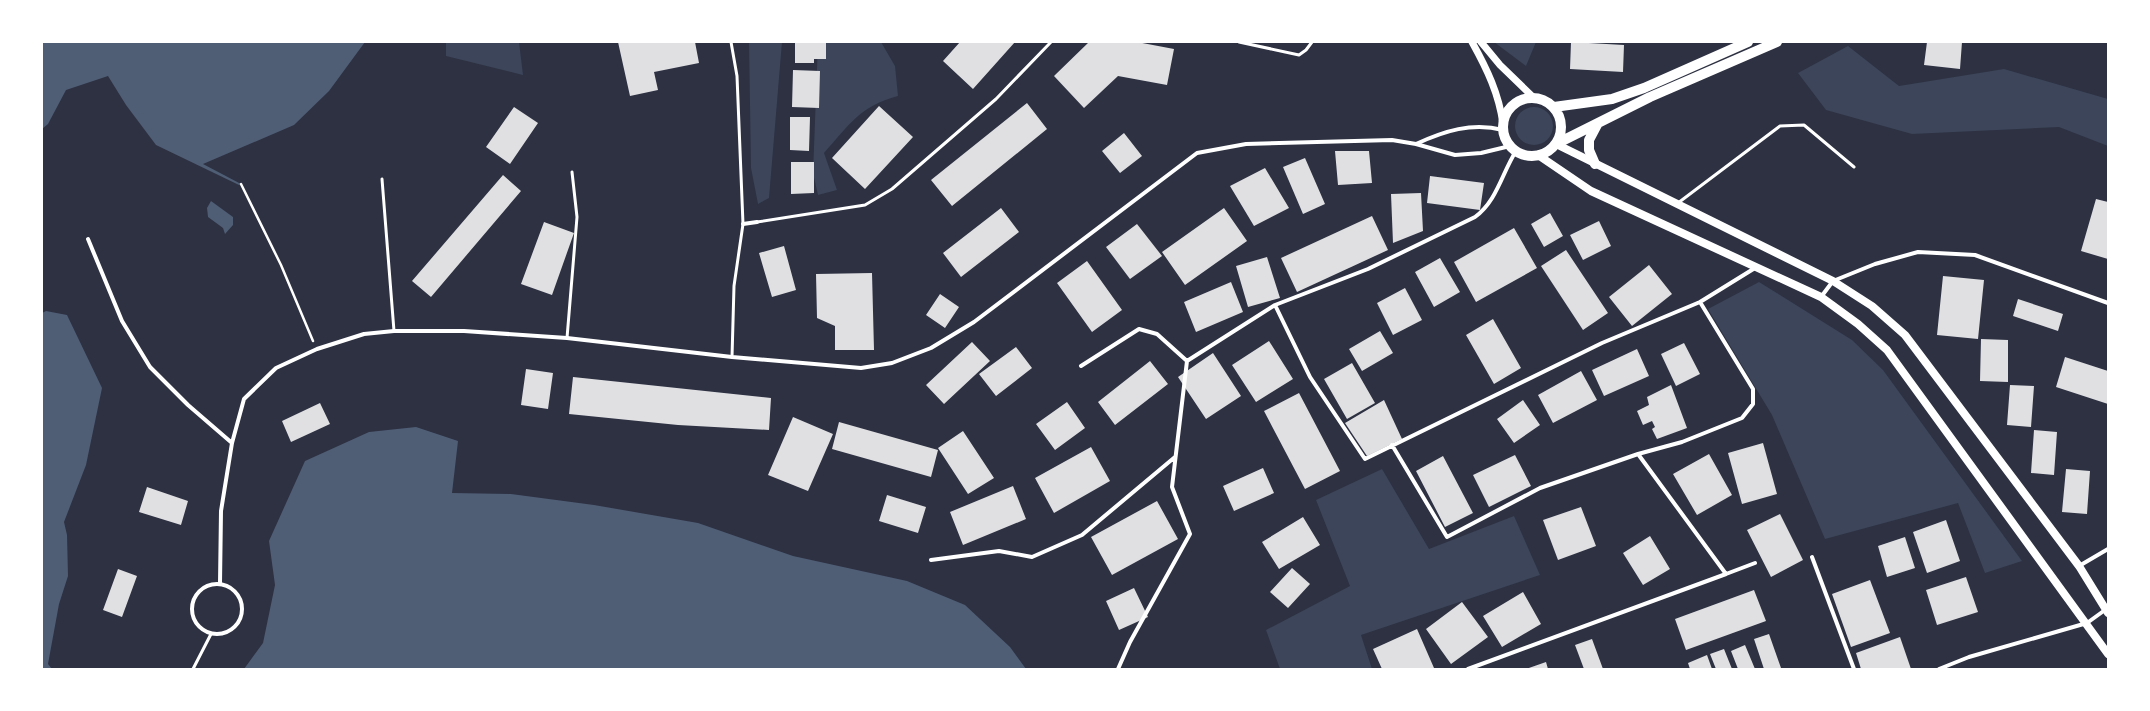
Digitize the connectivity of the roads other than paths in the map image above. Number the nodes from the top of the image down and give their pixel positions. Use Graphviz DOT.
graph roads {
  1 [pos="731,42"];
  2 [pos="1051,42"];
  3 [pos="1239,42"];
  4 [pos="1312,42"];
  5 [pos="1472,42"];
  6 [pos="1482,42"];
  7 [pos="1748,42"];
  8 [pos="1777,42"];
  9 [pos="1533,97"];
  10 [pos="1554,107"];
  11 [pos="1598,123"];
  12 [pos="1503,127"];
  13 [pos="1416,144"];
  14 [pos="1556,144"];
  15 [pos="1513,148"];
  16 [pos="1538,155"];
  17 [pos="1595,164"];
  18 [pos="1854,167"];
  19 [pos="572,172"];
  20 [pos="382,179"];
  21 [pos="1676,204"];
  22 [pos="757,222"];
  23 [pos="743,224"];
  24 [pos="88,239"];
  25 [pos="1757,267"];
  26 [pos="1834,281"];
  27 [pos="1821,297"];
  28 [pos="1700,302"];
  29 [pos="2108,303"];
  30 [pos="1275,305"];
  31 [pos="394,331"];
  32 [pos="567,338"];
  33 [pos="732,357"];
  34 [pos="1187,361"];
  35 [pos="1080,366"];
  36 [pos="232,443"];
  37 [pos="1392,446"];
  38 [pos="1638,454"];
  39 [pos="1175,456"];
  40 [pos="2108,549"];
  41 [pos="1812,557"];
  42 [pos="931,560"];
  43 [pos="1755,563"];
  44 [pos="2079,566"];
  45 [pos="1726,574"];
  46 [pos="220,583"];
  47 [pos="2107,611"];
  48 [pos="2087,623"];
  49 [pos="211,634"];
  50 [pos="2108,654"];
  51 [pos="193,669"];
  52 [pos="1118,669"];
  53 [pos="1468,669"];
  54 [pos="1854,669"];
  55 [pos="1939,669"];
  1 -- 23 [label="lane"];
  2 -- 22 [label="lane"];
  3 -- 4 [label="lane"];
  5 -- 12 [label="street"];
  6 -- 9 [label="street"];
  7 -- 10 [label="main road"];
  8 -- 11 [label="main road"];
  9 -- 10 [label="main road"];
  9 -- 12 [label="main road"];
  10 -- 14 [label="main road"];
  11 -- 14 [label="main road"];
  11 -- 17 [label="main road"];
  12 -- 13 [label="street"];
  12 -- 15 [label="main road"];
  13 -- 15 [label="street"];
  13 -- 33 [label="street"];
  14 -- 16 [label="main road"];
  14 -- 17 [label="main road"];
  15 -- 16 [label="main road"];
  15 -- 30 [label="street"];
  16 -- 25 [label="main road"];
  17 -- 21 [label="main road"];
  18 -- 21 [label="lane"];
  19 -- 32 [label="lane"];
  20 -- 31 [label="lane"];
  21 -- 26 [label="main road"];
  22 -- 23 [label="street"];
  23 -- 33 [label="lane"];
  24 -- 36 [label="street"];
  25 -- 27 [label="main road"];
  25 -- 28 [label="street"];
  26 -- 27 [label="street"];
  26 -- 29 [label="street"];
  26 -- 44 [label="main road"];
  27 -- 48 [label="main road"];
  28 -- 37 [label="street"];
  28 -- 38 [label="street"];
  30 -- 34 [label="street"];
  30 -- 37 [label="street"];
  31 -- 32 [label="street"];
  31 -- 36 [label="street"];
  32 -- 33 [label="street"];
  34 -- 35 [label="street"];
  34 -- 39 [label="street"];
  36 -- 46 [label="street"];
  37 -- 38 [label="street"];
  38 -- 45 [label="street"];
  39 -- 42 [label="street"];
  39 -- 52 [label="street"];
  40 -- 44 [label="street"];
  41 -- 54 [label="street"];
  43 -- 45 [label="street"];
  44 -- 47 [label="main road"];
  45 -- 53 [label="street"];
  46 -- 49 [label="street"];
  46 -- 49 [label="street"];
  47 -- 48 [label="street"];
  48 -- 50 [label="main road"];
  48 -- 55 [label="street"];
  49 -- 51 [label="lane"];
}
